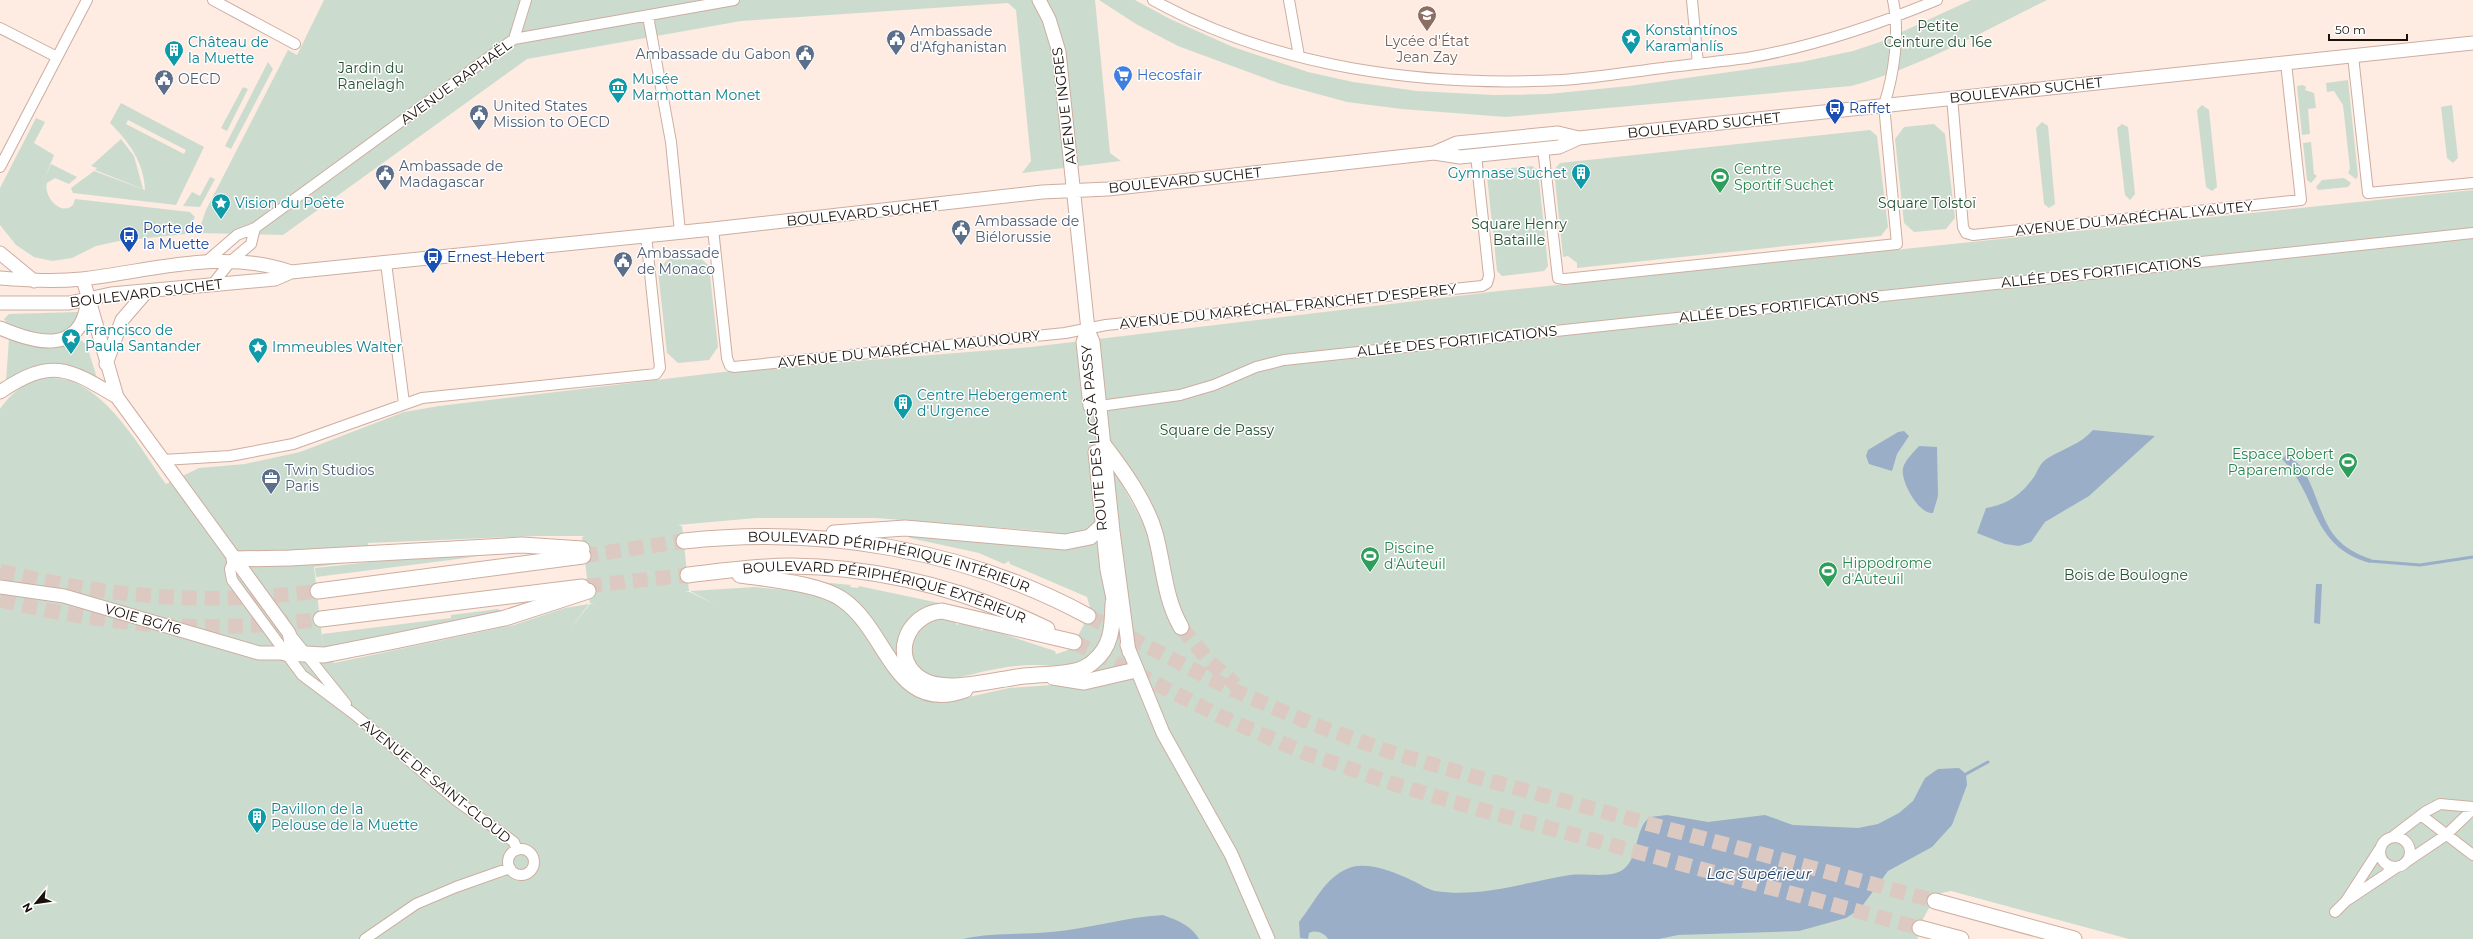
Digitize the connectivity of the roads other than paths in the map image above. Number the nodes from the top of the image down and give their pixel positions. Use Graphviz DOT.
graph roads {
  1 [pos="87,0"];
  2 [pos="213,0"];
  3 [pos="526,0"];
  4 [pos="734,0"];
  5 [pos="1039,0"];
  6 [pos="1153,0"];
  7 [pos="1289,0"];
  8 [pos="1692,0"];
  9 [pos="1893,0"];
  10 [pos="1937,0"];
  11 [pos="648,16"];
  12 [pos="1896,16"];
  13 [pos="0,28"];
  14 [pos="514,38"];
  15 [pos="2473,43"];
  16 [pos="296,44"];
  17 [pos="1299,56"];
  18 [pos="2353,56"];
  19 [pos="57,57"];
  20 [pos="2286,63"];
  21 [pos="1698,64"];
  22 [pos="1952,97"];
  23 [pos="1884,106"];
  24 [pos="1579,138"];
  25 [pos="1543,148"];
  26 [pos="1434,153"];
  27 [pos="1476,155"];
  28 [pos="0,167"];
  29 [pos="2473,183"];
  30 [pos="1074,191"];
  31 [pos="255,228"];
  32 [pos="713,229"];
  33 [pos="680,232"];
  34 [pos="2473,232"];
  35 [pos="646,235"];
  36 [pos="0,253"];
  37 [pos="207,261"];
  38 [pos="231,261"];
  39 [pos="386,263"];
  40 [pos="291,272"];
  41 [pos="0,278"];
  42 [pos="83,279"];
  43 [pos="34,281"];
  44 [pos="212,285"];
  45 [pos="147,291"];
  46 [pos="88,299"];
  47 [pos="0,303"];
  48 [pos="0,328"];
  49 [pos="1088,330"];
  50 [pos="106,364"];
  51 [pos="0,392"];
  52 [pos="117,397"];
  53 [pos="404,403"];
  54 [pos="1095,407"];
  55 [pos="1103,444"];
  56 [pos="163,460"];
  57 [pos="1103,525"];
  58 [pos="786,535"];
  59 [pos="684,541"];
  60 [pos="234,559"];
  61 [pos="712,572"];
  62 [pos="688,575"];
  63 [pos="0,587"];
  64 [pos="318,591"];
  65 [pos="1114,603"];
  66 [pos="1088,616"];
  67 [pos="321,620"];
  68 [pos="1181,627"];
  69 [pos="289,633"];
  70 [pos="1129,652"];
  71 [pos="285,653"];
  72 [pos="307,654"];
  73 [pos="1136,670"];
  74 [pos="1044,675"];
  75 [pos="995,681"];
  76 [pos="354,714"];
  77 [pos="2473,808"];
  78 [pos="2420,815"];
  79 [pos="2446,834"];
  80 [pos="2391,838"];
  81 [pos="2381,847"];
  82 [pos="517,850"];
  83 [pos="2473,855"];
  84 [pos="2402,864"];
  85 [pos="510,868"];
  86 [pos="1935,901"];
  87 [pos="2346,901"];
  88 [pos="2335,912"];
  89 [pos="1920,928"];
  90 [pos="365,939"];
  91 [pos="1268,939"];
  92 [pos="1961,939"];
  93 [pos="2074,939"];
  1 -- 19 [label="street"];
  2 -- 16 [label="street"];
  3 -- 14 [label="street"];
  4 -- 11 [label="street, AVENUE RAPHAËL"];
  5 -- 30 [label="main road, AVENUE INGRES"];
  6 -- 17 [label="street"];
  7 -- 17 [label="street"];
  8 -- 21 [label="street"];
  9 -- 12 [label="street"];
  10 -- 12 [label="street"];
  11 -- 14 [label="street, AVENUE RAPHAËL"];
  11 -- 33 [label="street"];
  12 -- 21 [label="street"];
  12 -- 23 [label="street"];
  13 -- 19 [label="street"];
  14 -- 31 [label="street, AVENUE RAPHAËL"];
  15 -- 18 [label="main road, BOULEVARD SUCHET"];
  17 -- 21 [label="street"];
  18 -- 20 [label="main road, BOULEVARD SUCHET"];
  18 -- 29 [label="street"];
  19 -- 28 [label="street"];
  20 -- 22 [label="main road, BOULEVARD SUCHET"];
  20 -- 22 [label="street, AVENUE DU MARÉCHAL LYAUTEY"];
  22 -- 23 [label="main road, BOULEVARD SUCHET"];
  23 -- 24 [label="main road, BOULEVARD SUCHET"];
  23 -- 25 [label="street"];
  24 -- 25 [label="main road, BOULEVARD SUCHET"];
  24 -- 26 [label="main road, BOULEVARD SUCHET"];
  25 -- 27 [label="main road, BOULEVARD SUCHET"];
  26 -- 27 [label="main road, BOULEVARD SUCHET"];
  26 -- 30 [label="main road, BOULEVARD SUCHET"];
  27 -- 49 [label="street, AVENUE DU MARÉCHAL FRANCHET D'ESPEREY"];
  30 -- 32 [label="main road, BOULEVARD SUCHET"];
  30 -- 49 [label="main road, AVENUE INGRES"];
  31 -- 37 [label="street, AVENUE RAPHAËL"];
  31 -- 38 [label="street"];
  32 -- 33 [label="main road, BOULEVARD SUCHET"];
  32 -- 49 [label="street, AVENUE DU MARÉCHAL MAUNOURY"];
  33 -- 35 [label="main road, BOULEVARD SUCHET"];
  34 -- 54 [label="street, ALLÉE DES FORTIFICATIONS"];
  35 -- 39 [label="main road, BOULEVARD SUCHET"];
  35 -- 53 [label="street"];
  36 -- 43 [label="main road"];
  37 -- 38 [label="main road, BOULEVARD SUCHET"];
  37 -- 42 [label="main road, BOULEVARD SUCHET"];
  38 -- 40 [label="main road, BOULEVARD SUCHET"];
  38 -- 44 [label="street"];
  39 -- 40 [label="main road, BOULEVARD SUCHET"];
  39 -- 53 [label="street"];
  40 -- 44 [label="main road, BOULEVARD SUCHET"];
  41 -- 43 [label="main road, BOULEVARD SUCHET"];
  42 -- 43 [label="main road, BOULEVARD SUCHET"];
  42 -- 46 [label="main road"];
  44 -- 45 [label="main road, BOULEVARD SUCHET"];
  45 -- 46 [label="main road, BOULEVARD SUCHET"];
  45 -- 50 [label="main road"];
  46 -- 47 [label="main road, BOULEVARD SUCHET"];
  46 -- 48 [label="main road"];
  46 -- 50 [label="main road"];
  49 -- 54 [label="main road, ROUTE DES LACS À PASSY"];
  50 -- 52 [label="main road"];
  51 -- 52 [label="main road"];
  52 -- 56 [label="main road, AVENUE DE SAINT-CLOUD"];
  53 -- 56 [label="street"];
  54 -- 55 [label="main road, ROUTE DES LACS À PASSY"];
  54 -- 57 [label="main road, ROUTE DES LACS À PASSY"];
  55 -- 68 [label="highway"];
  55 -- 70 [label="main road, ROUTE DES LACS À PASSY"];
  56 -- 60 [label="main road, AVENUE DE SAINT-CLOUD"];
  57 -- 58 [label="highway"];
  57 -- 65 [label="main road, ROUTE DES LACS À PASSY"];
  58 -- 59 [label="highway, BOULEVARD PÉRIPHÉRIQUE INTÉRIEUR"];
  58 -- 66 [label="highway, BOULEVARD PÉRIPHÉRIQUE INTÉRIEUR"];
  60 -- 64 [label="highway"];
  60 -- 69 [label="main road, AVENUE DE SAINT-CLOUD"];
  60 -- 71 [label="street, AVENUE DE SAINT-CLOUD"];
  61 -- 62 [label="highway, BOULEVARD PÉRIPHÉRIQUE EXTÉRIEUR"];
  61 -- 75 [label="highway"];
  61 -- 75 [label="highway, BOULEVARD PÉRIPHÉRIQUE EXTÉRIEUR"];
  63 -- 71 [label="main road, VOIE BG/16"];
  65 -- 70 [label="main road, ROUTE DES LACS À PASSY"];
  65 -- 74 [label="highway"];
  67 -- 72 [label="highway"];
  69 -- 71 [label="main road"];
  69 -- 72 [label="street, AVENUE DE SAINT-CLOUD"];
  70 -- 73 [label="main road, ROUTE DES LACS À PASSY"];
  71 -- 72 [label="highway"];
  71 -- 76 [label="street, AVENUE DE SAINT-CLOUD"];
  72 -- 76 [label="street, AVENUE DE SAINT-CLOUD"];
  73 -- 74 [label="highway"];
  73 -- 91 [label="main road, ROUTE DES LACS À PASSY"];
  74 -- 75 [label="highway"];
  76 -- 82 [label="street, AVENUE DE SAINT-CLOUD"];
  77 -- 78 [label="street"];
  77 -- 79 [label="street"];
  78 -- 79 [label="street"];
  78 -- 80 [label="street"];
  79 -- 83 [label="street"];
  79 -- 84 [label="street"];
  80 -- 81 [label="street"];
  80 -- 84 [label="street"];
  81 -- 84 [label="street"];
  81 -- 87 [label="street"];
  82 -- 85 [label="street"];
  82 -- 85 [label="street"];
  84 -- 87 [label="street"];
  85 -- 90 [label="street"];
  86 -- 93 [label="highway"];
  87 -- 88 [label="street"];
  89 -- 92 [label="highway"];
}
